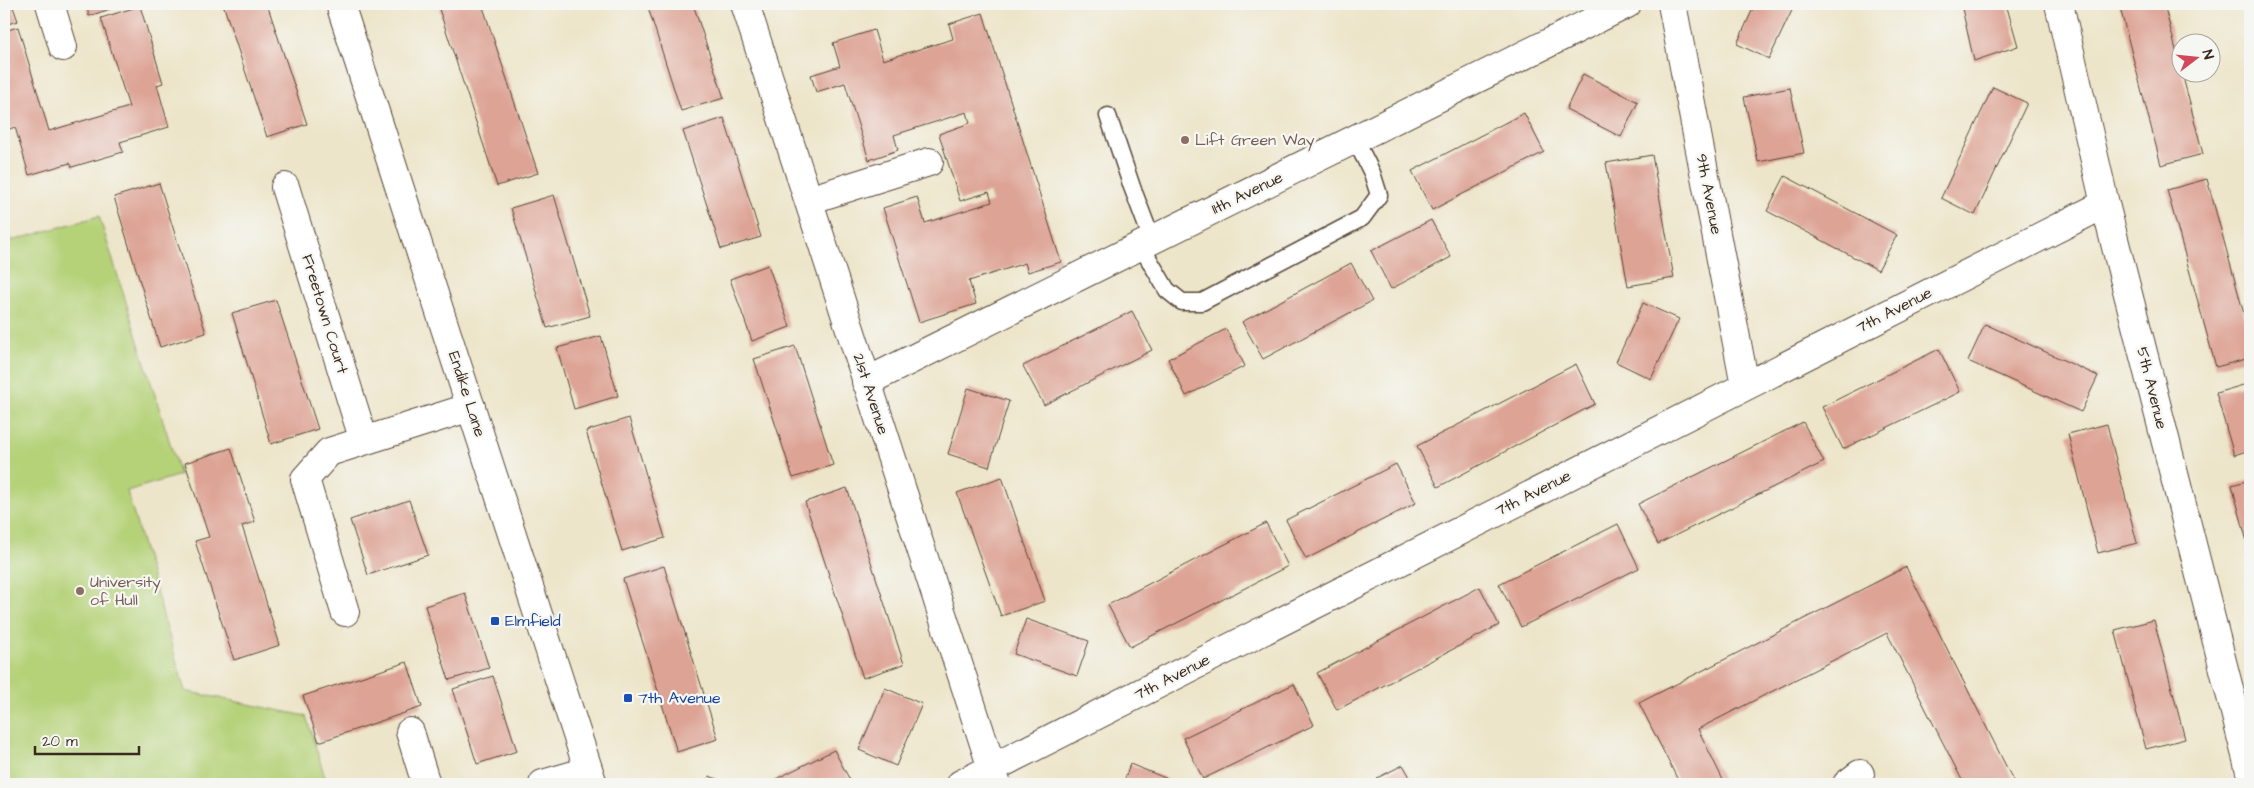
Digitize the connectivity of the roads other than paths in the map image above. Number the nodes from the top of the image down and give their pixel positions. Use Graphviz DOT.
graph roads {
  1 [pos="50,4"];
  2 [pos="340,4"];
  3 [pos="745,4"];
  4 [pos="1627,4"];
  5 [pos="1672,4"];
  6 [pos="2059,4"];
  7 [pos="63,47"];
  8 [pos="1108,116"];
  9 [pos="1355,139"];
  10 [pos="929,162"];
  11 [pos="285,187"];
  12 [pos="809,200"];
  13 [pos="2105,204"];
  14 [pos="1147,243"];
  15 [pos="866,382"];
  16 [pos="1746,385"];
  17 [pos="471,406"];
  18 [pos="364,441"];
  19 [pos="345,612"];
  20 [pos="410,732"];
  21 [pos="2250,771"];
  22 [pos="995,776"];
  23 [pos="591,778"];
  24 [pos="426,784"];
  25 [pos="543,784"];
  26 [pos="961,784"];
  1 -- 7 [label="street"];
  2 -- 17 [label="street, Endike Lane"];
  3 -- 12 [label="street, 21st Avenue"];
  4 -- 9 [label="street, 11th Avenue"];
  5 -- 16 [label="street, 9th Avenue"];
  6 -- 13 [label="street, 5th Avenue"];
  8 -- 14 [label="lane"];
  9 -- 14 [label="street, 11th Avenue"];
  9 -- 14 [label="lane"];
  10 -- 12 [label="street"];
  11 -- 18 [label="street, Freetown Court"];
  12 -- 15 [label="street, 21st Avenue"];
  13 -- 16 [label="street, 7th Avenue"];
  13 -- 21 [label="street, 5th Avenue"];
  14 -- 15 [label="street, 11th Avenue"];
  15 -- 22 [label="street, 21st Avenue"];
  16 -- 22 [label="street, 7th Avenue"];
  17 -- 18 [label="street"];
  17 -- 23 [label="street, Endike Lane"];
  18 -- 19 [label="street"];
  20 -- 24 [label="street"];
  22 -- 26 [label="street, 7th Avenue"];
  23 -- 25 [label="street"];
}
